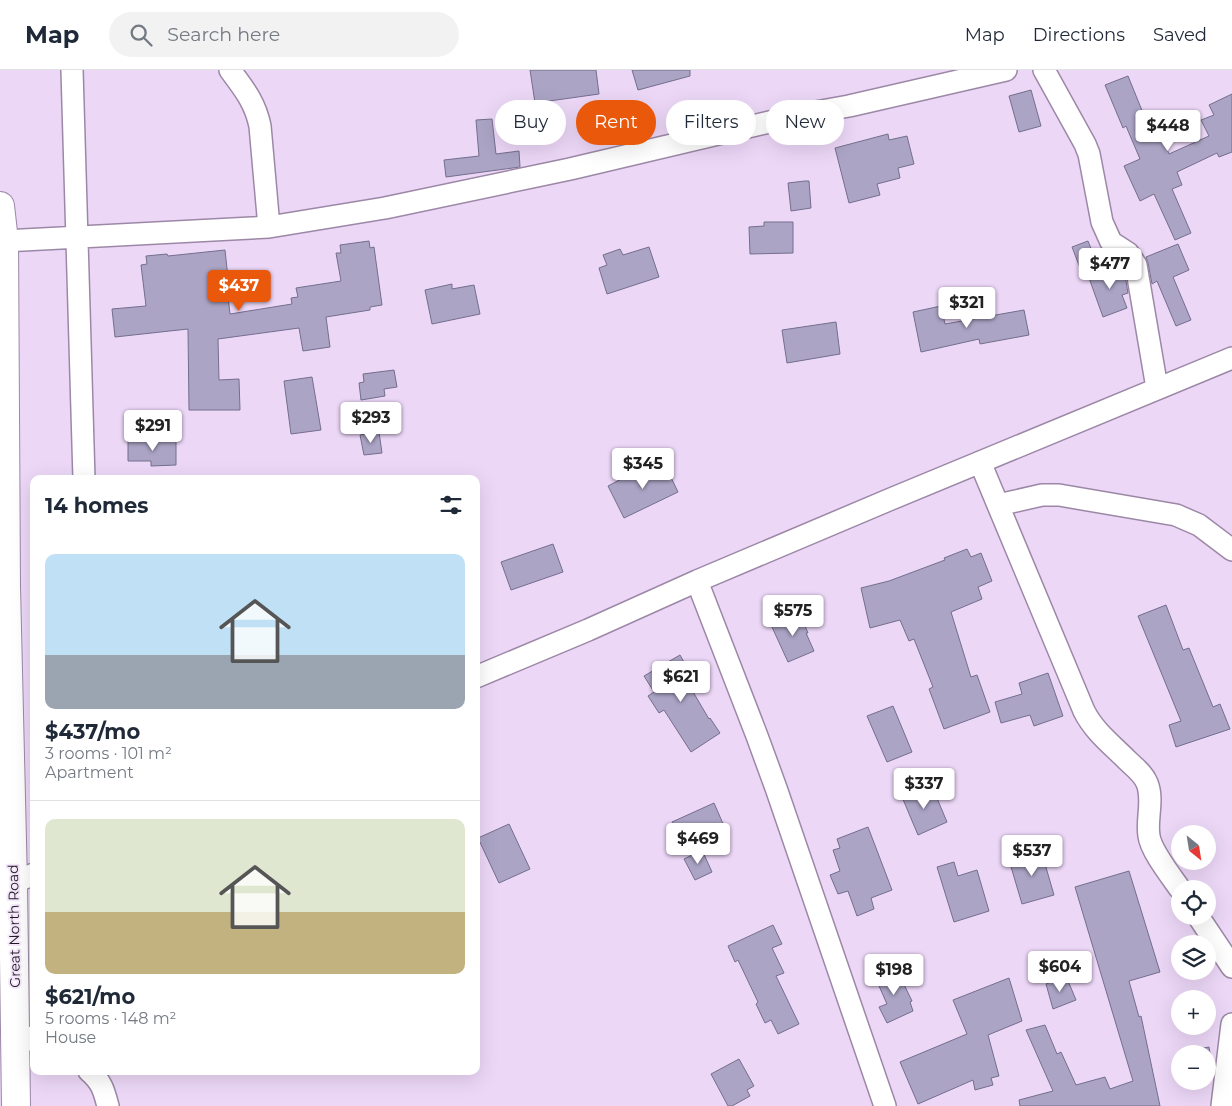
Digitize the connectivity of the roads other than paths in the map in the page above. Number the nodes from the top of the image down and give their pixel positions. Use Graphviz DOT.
graph roads {
  1 [pos="72,70"];
  2 [pos="230,70"];
  3 [pos="1006,70"];
  4 [pos="1044,70"];
  5 [pos="0,206"];
  6 [pos="269,227"];
  7 [pos="76,237"];
  8 [pos="4,241"];
  9 [pos="1232,358"];
  10 [pos="1157,388"];
  11 [pos="980,462"];
  12 [pos="3,470"];
  13 [pos="84,475"];
  14 [pos="998,505"];
  15 [pos="1232,550"];
  16 [pos="697,581"];
  17 [pos="480,675"];
  18 [pos="1174,880"];
  19 [pos="16,881"];
  20 [pos="1204,925"];
  21 [pos="1232,967"];
  22 [pos="1232,1024"];
  23 [pos="24,1036"];
  24 [pos="94,1075"];
  25 [pos="16,1106"];
  26 [pos="108,1106"];
  27 [pos="885,1106"];
  28 [pos="1222,1106"];
  1 -- 7 [label="street"];
  2 -- 6 [label="street"];
  3 -- 6 [label="street"];
  4 -- 10 [label="street"];
  5 -- 8 [label="highway, Great North Road"];
  6 -- 7 [label="street"];
  7 -- 8 [label="street"];
  7 -- 13 [label="street"];
  8 -- 12 [label="highway, Great North Road"];
  9 -- 10 [label="street"];
  10 -- 11 [label="street"];
  11 -- 14 [label="street"];
  11 -- 16 [label="street"];
  12 -- 19 [label="highway, Great North Road"];
  14 -- 15 [label="street"];
  14 -- 18 [label="street"];
  16 -- 17 [label="street"];
  16 -- 27 [label="street"];
  19 -- 23 [label="highway, Great North Road"];
  20 -- 21 [label="street"];
  22 -- 28 [label="street"];
  23 -- 25 [label="highway, Great North Road"];
  24 -- 26 [label="street"];
}
